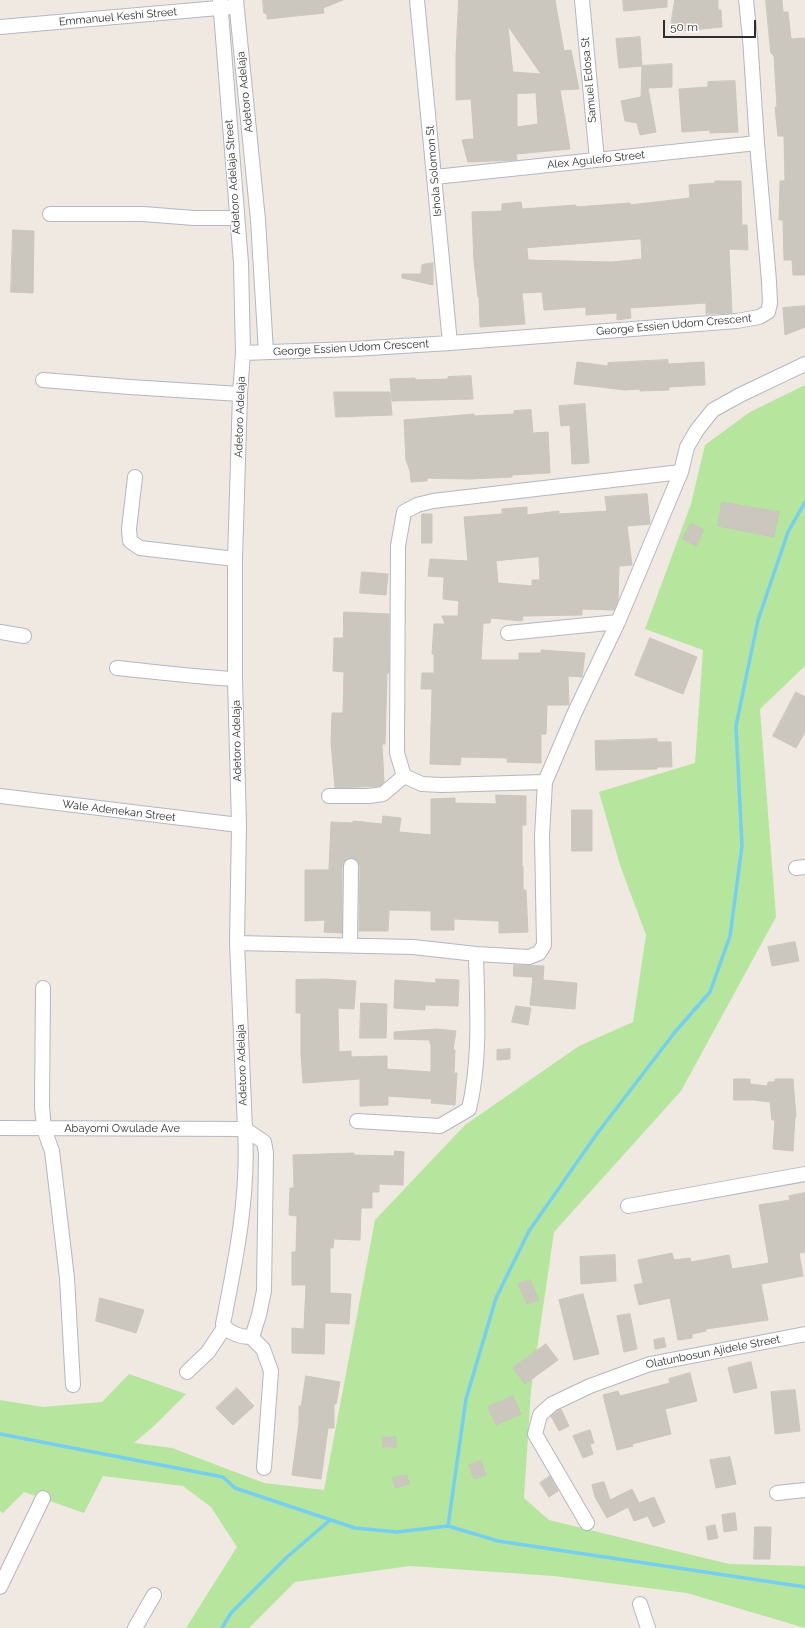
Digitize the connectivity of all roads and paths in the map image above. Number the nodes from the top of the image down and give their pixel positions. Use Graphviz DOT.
graph roads {
  1 [pos="417,0"];
  2 [pos="582,0"];
  3 [pos="746,0"];
  4 [pos="236,3"];
  5 [pos="220,4"];
  6 [pos="0,27"];
  7 [pos="757,143"];
  8 [pos="597,160"];
  9 [pos="435,177"];
  10 [pos="50,214"];
  11 [pos="236,218"];
  12 [pos="450,343"];
  13 [pos="266,352"];
  14 [pos="243,353"];
  15 [pos="805,364"];
  16 [pos="43,380"];
  17 [pos="240,394"];
  18 [pos="681,472"];
  19 [pos="135,477"];
  20 [pos="235,559"];
  21 [pos="618,622"];
  22 [pos="0,632"];
  23 [pos="508,633"];
  24 [pos="24,636"];
  25 [pos="117,668"];
  26 [pos="235,679"];
  27 [pos="404,776"];
  28 [pos="545,782"];
  29 [pos="0,796"];
  30 [pos="329,796"];
  31 [pos="239,825"];
  32 [pos="351,866"];
  33 [pos="237,943"];
  34 [pos="350,945"];
  35 [pos="476,954"];
  36 [pos="43,988"];
  37 [pos="357,1120"];
  38 [pos="0,1128"];
  39 [pos="44,1129"];
  40 [pos="244,1129"];
  41 [pos="805,1174"];
  42 [pos="628,1206"];
  43 [pos="224,1328"];
  44 [pos="805,1334"];
  45 [pos="251,1336"];
  46 [pos="187,1372"];
  47 [pos="73,1385"];
  48 [pos="264,1468"];
  49 [pos="805,1490"];
  50 [pos="777,1493"];
  51 [pos="43,1498"];
  52 [pos="587,1522"];
  53 [pos="0,1587"];
  54 [pos="154,1595"];
  55 [pos="640,1604"];
  56 [pos="135,1628"];
  57 [pos="648,1628"];
  1 -- 9 [label="street, Ishola Solomon St"];
  2 -- 8 [label="street, Samuel Edosa St"];
  3 -- 7 [label="street, George Essien Udom Crescent"];
  4 -- 5 [label="street, Emmanuel Keshi Street"];
  4 -- 13 [label="street, Adetoro Adelaja"];
  5 -- 6 [label="street, Emmanuel Keshi Street"];
  5 -- 11 [label="street, Adetoro Adelaja Street"];
  7 -- 8 [label="street, Alex Agulefo Street"];
  7 -- 12 [label="street, George Essien Udom Crescent"];
  8 -- 9 [label="street, Alex Agulefo Street"];
  9 -- 12 [label="street, Ishola Solomon St"];
  10 -- 11 [label="street"];
  11 -- 14 [label="street, Adetoro Adelaja Street"];
  12 -- 13 [label="street, George Essien Udom Crescent"];
  13 -- 14 [label="street, George Essien Udom Crescent"];
  14 -- 17 [label="street, Adetoro Adelaja"];
  15 -- 18 [label="street"];
  16 -- 17 [label="street"];
  17 -- 20 [label="street, Adetoro Adelaja"];
  18 -- 21 [label="street"];
  18 -- 27 [label="street"];
  19 -- 20 [label="street"];
  20 -- 26 [label="street, Adetoro Adelaja"];
  21 -- 23 [label="street"];
  21 -- 28 [label="street"];
  22 -- 24 [label="street"];
  25 -- 26 [label="street"];
  26 -- 31 [label="street, Adetoro Adelaja"];
  27 -- 28 [label="street"];
  27 -- 30 [label="street"];
  28 -- 35 [label="street"];
  29 -- 31 [label="street, Wale Adenekan Street"];
  31 -- 33 [label="street, Adetoro Adelaja"];
  32 -- 34 [label="street"];
  33 -- 34 [label="street"];
  33 -- 40 [label="street, Adetoro Adelaja"];
  34 -- 35 [label="street"];
  35 -- 37 [label="street"];
  36 -- 39 [label="street"];
  38 -- 39 [label="street, Abayomi Owulade Ave"];
  39 -- 40 [label="street, Abayomi Owulade Ave"];
  39 -- 47 [label="street"];
  40 -- 43 [label="street, Adetoro Adelaja"];
  40 -- 45 [label="street"];
  41 -- 42 [label="street"];
  43 -- 45 [label="street"];
  43 -- 46 [label="street"];
  44 -- 52 [label="street, Olatunbosun Ajidele Street"];
  45 -- 48 [label="street"];
  49 -- 50 [label="street"];
  51 -- 53 [label="street"];
  54 -- 56 [label="street"];
  55 -- 57 [label="street"];
}
